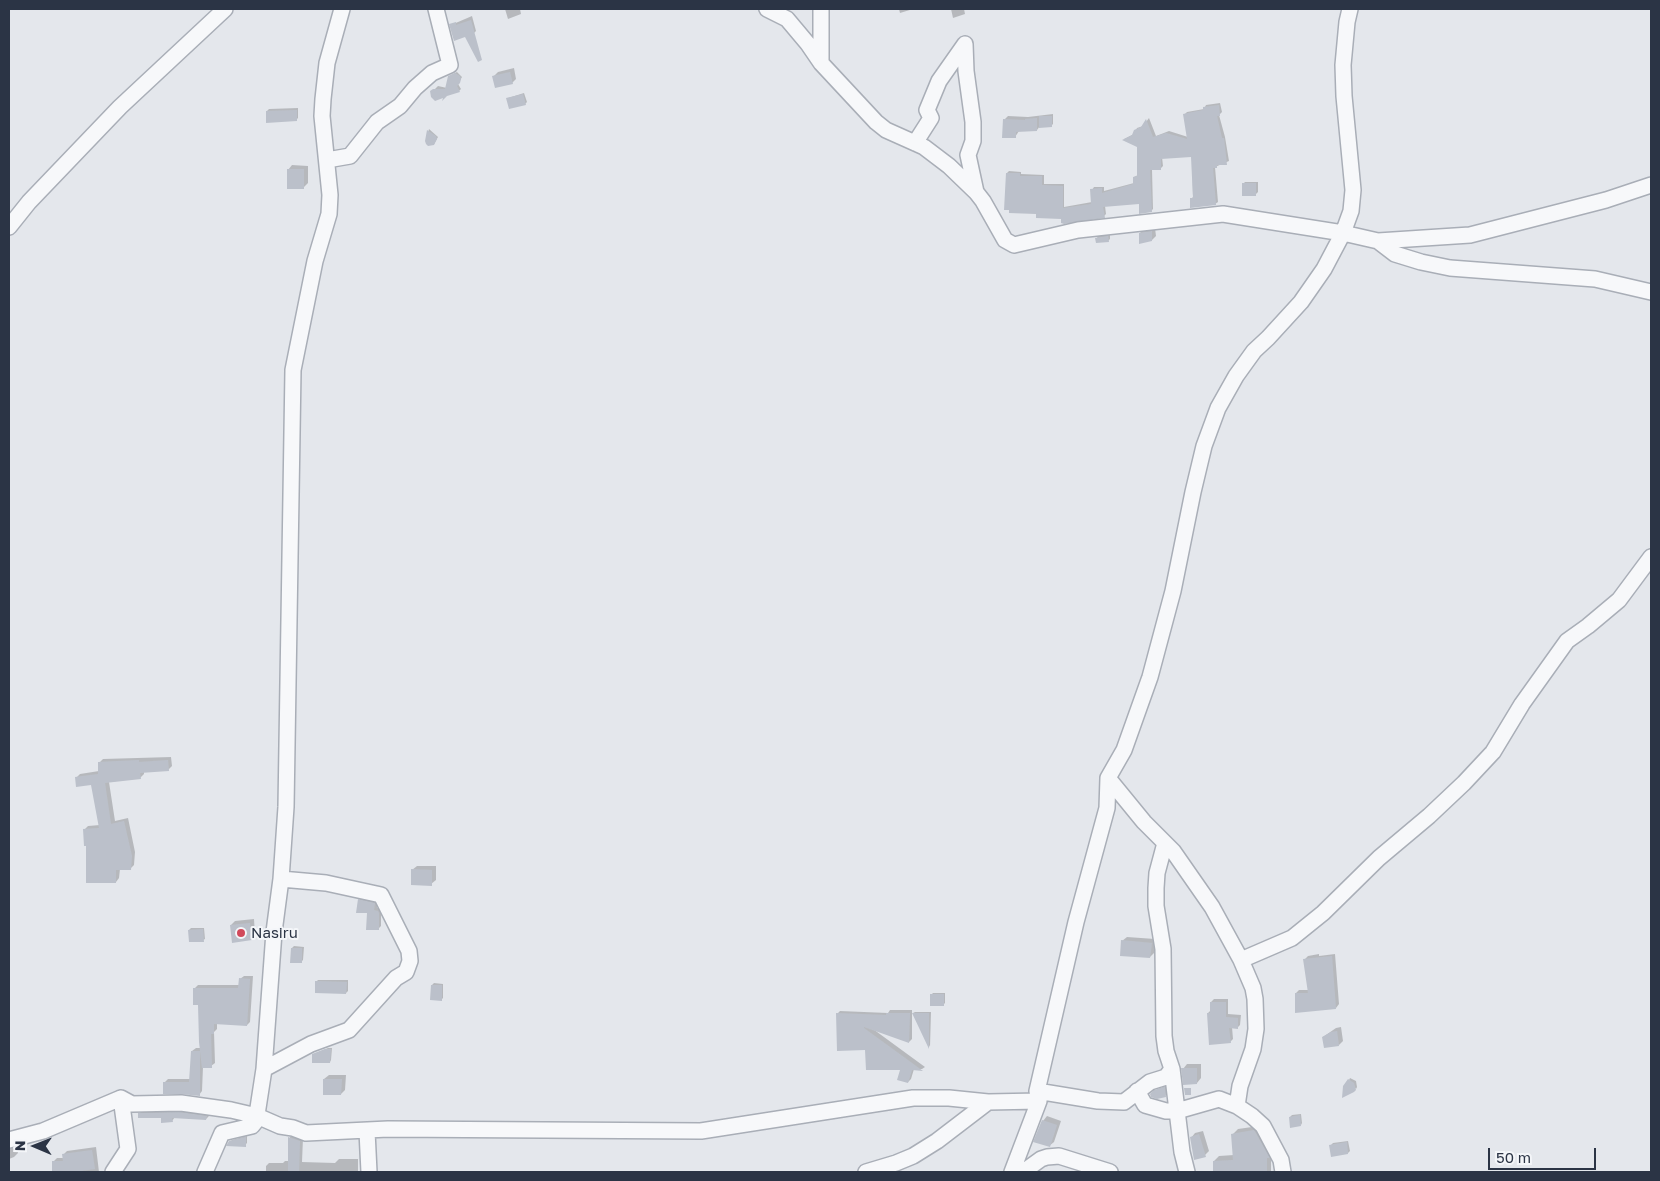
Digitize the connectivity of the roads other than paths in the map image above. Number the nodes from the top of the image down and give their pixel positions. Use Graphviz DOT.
graph roads {
  1 [pos="225,9"];
  2 [pos="342,9"];
  3 [pos="436,9"];
  4 [pos="767,9"];
  5 [pos="821,9"];
  6 [pos="1350,9"];
  7 [pos="821,63"];
  8 [pos="914,143"];
  9 [pos="327,160"];
  10 [pos="1651,185"];
  11 [pos="976,192"];
  12 [pos="9,227"];
  13 [pos="1343,233"];
  14 [pos="1378,241"];
  15 [pos="1651,292"];
  16 [pos="1651,557"];
  17 [pos="1108,778"];
  18 [pos="1164,843"];
  19 [pos="281,879"];
  20 [pos="1241,960"];
  21 [pos="1172,1068"];
  22 [pos="264,1069"];
  23 [pos="1137,1091"];
  24 [pos="1038,1096"];
  25 [pos="121,1098"];
  26 [pos="988,1102"];
  27 [pos="1237,1106"];
  28 [pos="1177,1111"];
  29 [pos="257,1116"];
  30 [pos="367,1132"];
  31 [pos="9,1140"];
  32 [pos="113,1172"];
  33 [pos="205,1172"];
  34 [pos="369,1172"];
  35 [pos="866,1172"];
  36 [pos="1012,1172"];
  37 [pos="1023,1172"];
  38 [pos="1110,1172"];
  39 [pos="1187,1172"];
  40 [pos="1283,1172"];
  1 -- 12 [label="street"];
  2 -- 9 [label="street"];
  3 -- 9 [label="street"];
  4 -- 7 [label="street"];
  5 -- 7 [label="street"];
  6 -- 13 [label="street"];
  7 -- 8 [label="street"];
  8 -- 11 [label="street"];
  8 -- 11 [label="street"];
  9 -- 19 [label="street"];
  10 -- 14 [label="street"];
  11 -- 13 [label="street"];
  13 -- 14 [label="street"];
  13 -- 17 [label="street"];
  14 -- 15 [label="street"];
  16 -- 20 [label="street"];
  17 -- 18 [label="street"];
  17 -- 24 [label="street"];
  18 -- 20 [label="street"];
  18 -- 21 [label="street"];
  19 -- 22 [label="street"];
  19 -- 22 [label="street"];
  20 -- 27 [label="street"];
  21 -- 23 [label="street"];
  21 -- 28 [label="street"];
  22 -- 29 [label="street"];
  23 -- 24 [label="street"];
  23 -- 28 [label="street"];
  24 -- 26 [label="street"];
  24 -- 36 [label="street"];
  25 -- 29 [label="street"];
  25 -- 31 [label="street"];
  25 -- 32 [label="street"];
  26 -- 30 [label="street"];
  26 -- 35 [label="street"];
  27 -- 28 [label="street"];
  27 -- 40 [label="street"];
  28 -- 39 [label="street"];
  29 -- 30 [label="street"];
  29 -- 33 [label="street"];
  30 -- 34 [label="street"];
  37 -- 38 [label="street"];
}
